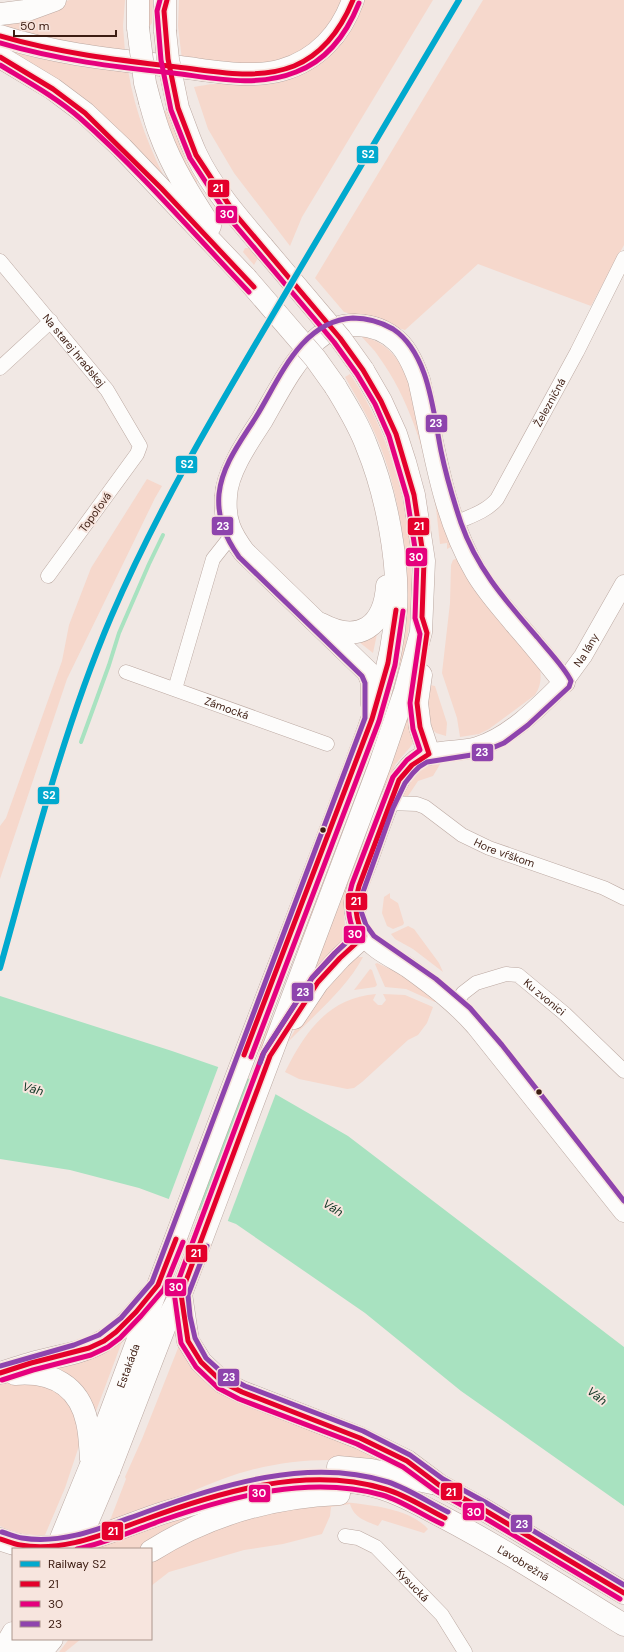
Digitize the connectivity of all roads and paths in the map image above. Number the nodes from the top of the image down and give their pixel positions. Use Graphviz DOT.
graph roads {
  1 [pos="55,0"];
  2 [pos="138,0"];
  3 [pos="353,0"];
  4 [pos="165,10"];
  5 [pos="0,14"];
  6 [pos="0,36"];
  7 [pos="0,57"];
  8 [pos="624,258"];
  9 [pos="0,261"];
  10 [pos="246,278"];
  11 [pos="51,321"];
  12 [pos="0,368"];
  13 [pos="140,446"];
  14 [pos="453,524"];
  15 [pos="232,535"];
  16 [pos="391,537"];
  17 [pos="48,576"];
  18 [pos="624,584"];
  19 [pos="422,617"];
  20 [pos="320,623"];
  21 [pos="126,672"];
  22 [pos="564,682"];
  23 [pos="175,689"];
  24 [pos="372,719"];
  25 [pos="327,744"];
  26 [pos="429,754"];
  27 [pos="389,803"];
  28 [pos="624,898"];
  29 [pos="364,936"];
  30 [pos="455,1004"];
  31 [pos="270,1056"];
  32 [pos="624,1071"];
  33 [pos="623,1210"];
  34 [pos="158,1285"];
  35 [pos="181,1294"];
  36 [pos="0,1374"];
  37 [pos="100,1468"];
  38 [pos="439,1485"];
  39 [pos="421,1506"];
  40 [pos="163,1513"];
  41 [pos="345,1536"];
  42 [pos="0,1538"];
  43 [pos="57,1548"];
  44 [pos="76,1548"];
  45 [pos="152,1550"];
  46 [pos="624,1593"];
  47 [pos="624,1625"];
  48 [pos="12,1635"];
  49 [pos="30,1640"];
  50 [pos="51,1640"];
  51 [pos="2,1652"];
  52 [pos="23,1652"];
  53 [pos="41,1652"];
  54 [pos="465,1652"];
  1 -- 5 [label="main road"];
  2 -- 10 [label="main road, bridge"];
  3 -- 6 [label="main road"];
  4 -- 19 [label="main road, bridge"];
  7 -- 10 [label="main road"];
  8 -- 14 [label="street, Železničná"];
  9 -- 11 [label="street, Na starej hradskej"];
  10 -- 16 [label="main road, bridge"];
  11 -- 12 [label="street"];
  11 -- 13 [label="street, Na starej hradskej"];
  13 -- 17 [label="street, Topoľová"];
  14 -- 15 [label="main road"];
  14 -- 22 [label="main road"];
  15 -- 20 [label="main road"];
  15 -- 23 [label="street"];
  16 -- 20 [label="main road"];
  16 -- 24 [label="main road, Estakáda"];
  18 -- 22 [label="street, Na lány"];
  19 -- 26 [label="main road"];
  19 -- 31 [label="main road"];
  20 -- 24 [label="main road"];
  21 -- 23 [label="street, Zámocká"];
  22 -- 26 [label="main road, Na lány"];
  23 -- 25 [label="street, Zámocká"];
  24 -- 34 [label="main road, Estakáda"];
  26 -- 27 [label="main road"];
  27 -- 28 [label="street, Hore vŕškom"];
  27 -- 29 [label="main road"];
  29 -- 30 [label="main road"];
  29 -- 31 [label="main road"];
  30 -- 32 [label="street, Ku zvonici"];
  30 -- 33 [label="main road"];
  31 -- 35 [label="main road, Estakáda"];
  34 -- 36 [label="main road"];
  34 -- 37 [label="main road, Estakáda"];
  35 -- 37 [label="main road, Estakáda"];
  35 -- 38 [label="main road"];
  36 -- 37 [label="main road"];
  37 -- 43 [label="main road, Estakáda, bridge"];
  37 -- 44 [label="main road, Estakáda, bridge"];
  38 -- 40 [label="main road"];
  38 -- 46 [label="main road"];
  39 -- 40 [label="main road, Ľavobrežná"];
  39 -- 45 [label="main road"];
  39 -- 47 [label="main road, Ľavobrežná"];
  40 -- 42 [label="main road"];
  41 -- 54 [label="street, Kysucká"];
  48 -- 51 [label="main road"];
  49 -- 52 [label="main road"];
  50 -- 53 [label="main road"];
}
